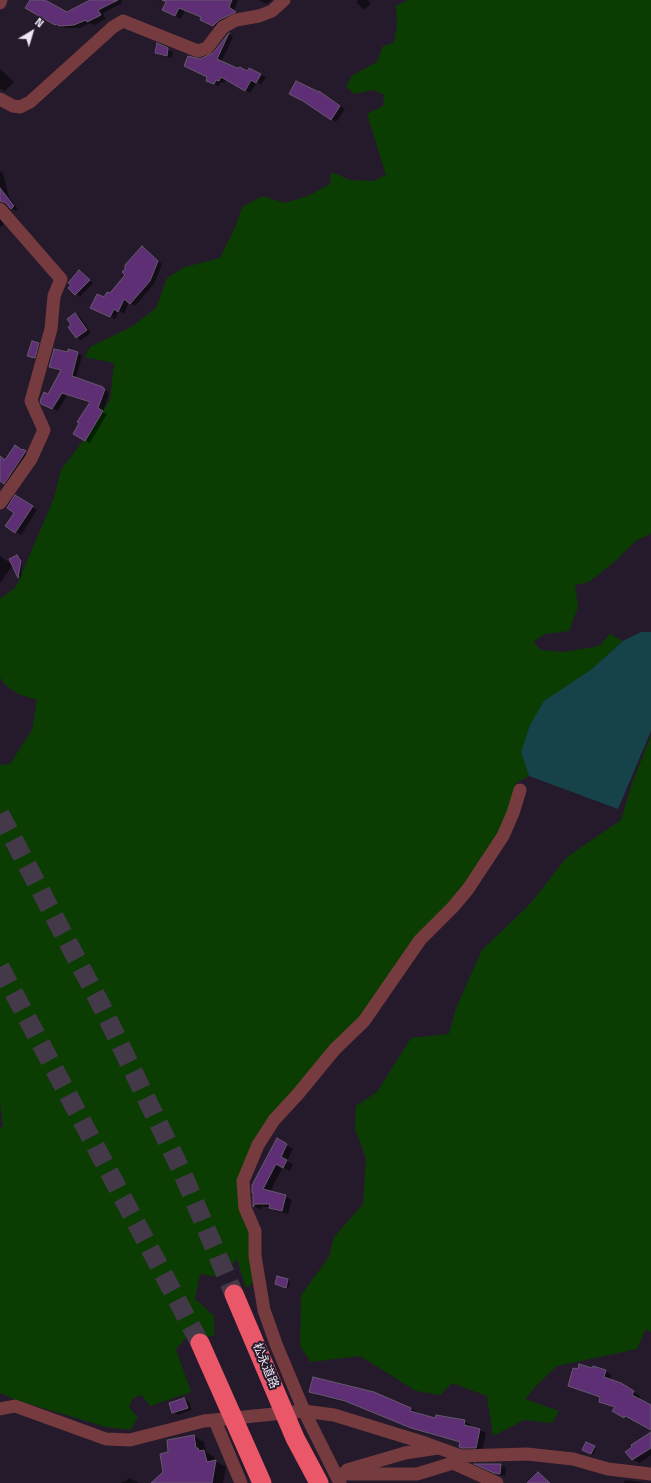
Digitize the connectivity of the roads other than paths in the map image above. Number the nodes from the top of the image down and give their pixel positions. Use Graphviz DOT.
graph roads {
  1 [pos="284,0"];
  2 [pos="0,99"];
  3 [pos="0,209"];
  4 [pos="0,503"];
  5 [pos="520,790"];
  6 [pos="234,1294"];
  7 [pos="200,1343"];
  8 [pos="0,1409"];
  9 [pos="304,1412"];
  10 [pos="215,1420"];
  11 [pos="438,1448"];
  12 [pos="651,1474"];
  13 [pos="338,1479"];
  14 [pos="241,1483"];
  15 [pos="262,1483"];
  16 [pos="318,1483"];
  17 [pos="497,1483"];
  1 -- 2 [label="street"];
  3 -- 4 [label="street"];
  5 -- 9 [label="street"];
  6 -- 16 [label="highway, 松永道路, bridge"];
  7 -- 15 [label="highway, bridge"];
  8 -- 10 [label="street"];
  9 -- 10 [label="street"];
  9 -- 11 [label="street"];
  9 -- 13 [label="street"];
  10 -- 14 [label="street"];
  11 -- 12 [label="street"];
  11 -- 13 [label="street"];
  13 -- 16 [label="street"];
  13 -- 17 [label="street"];
}
